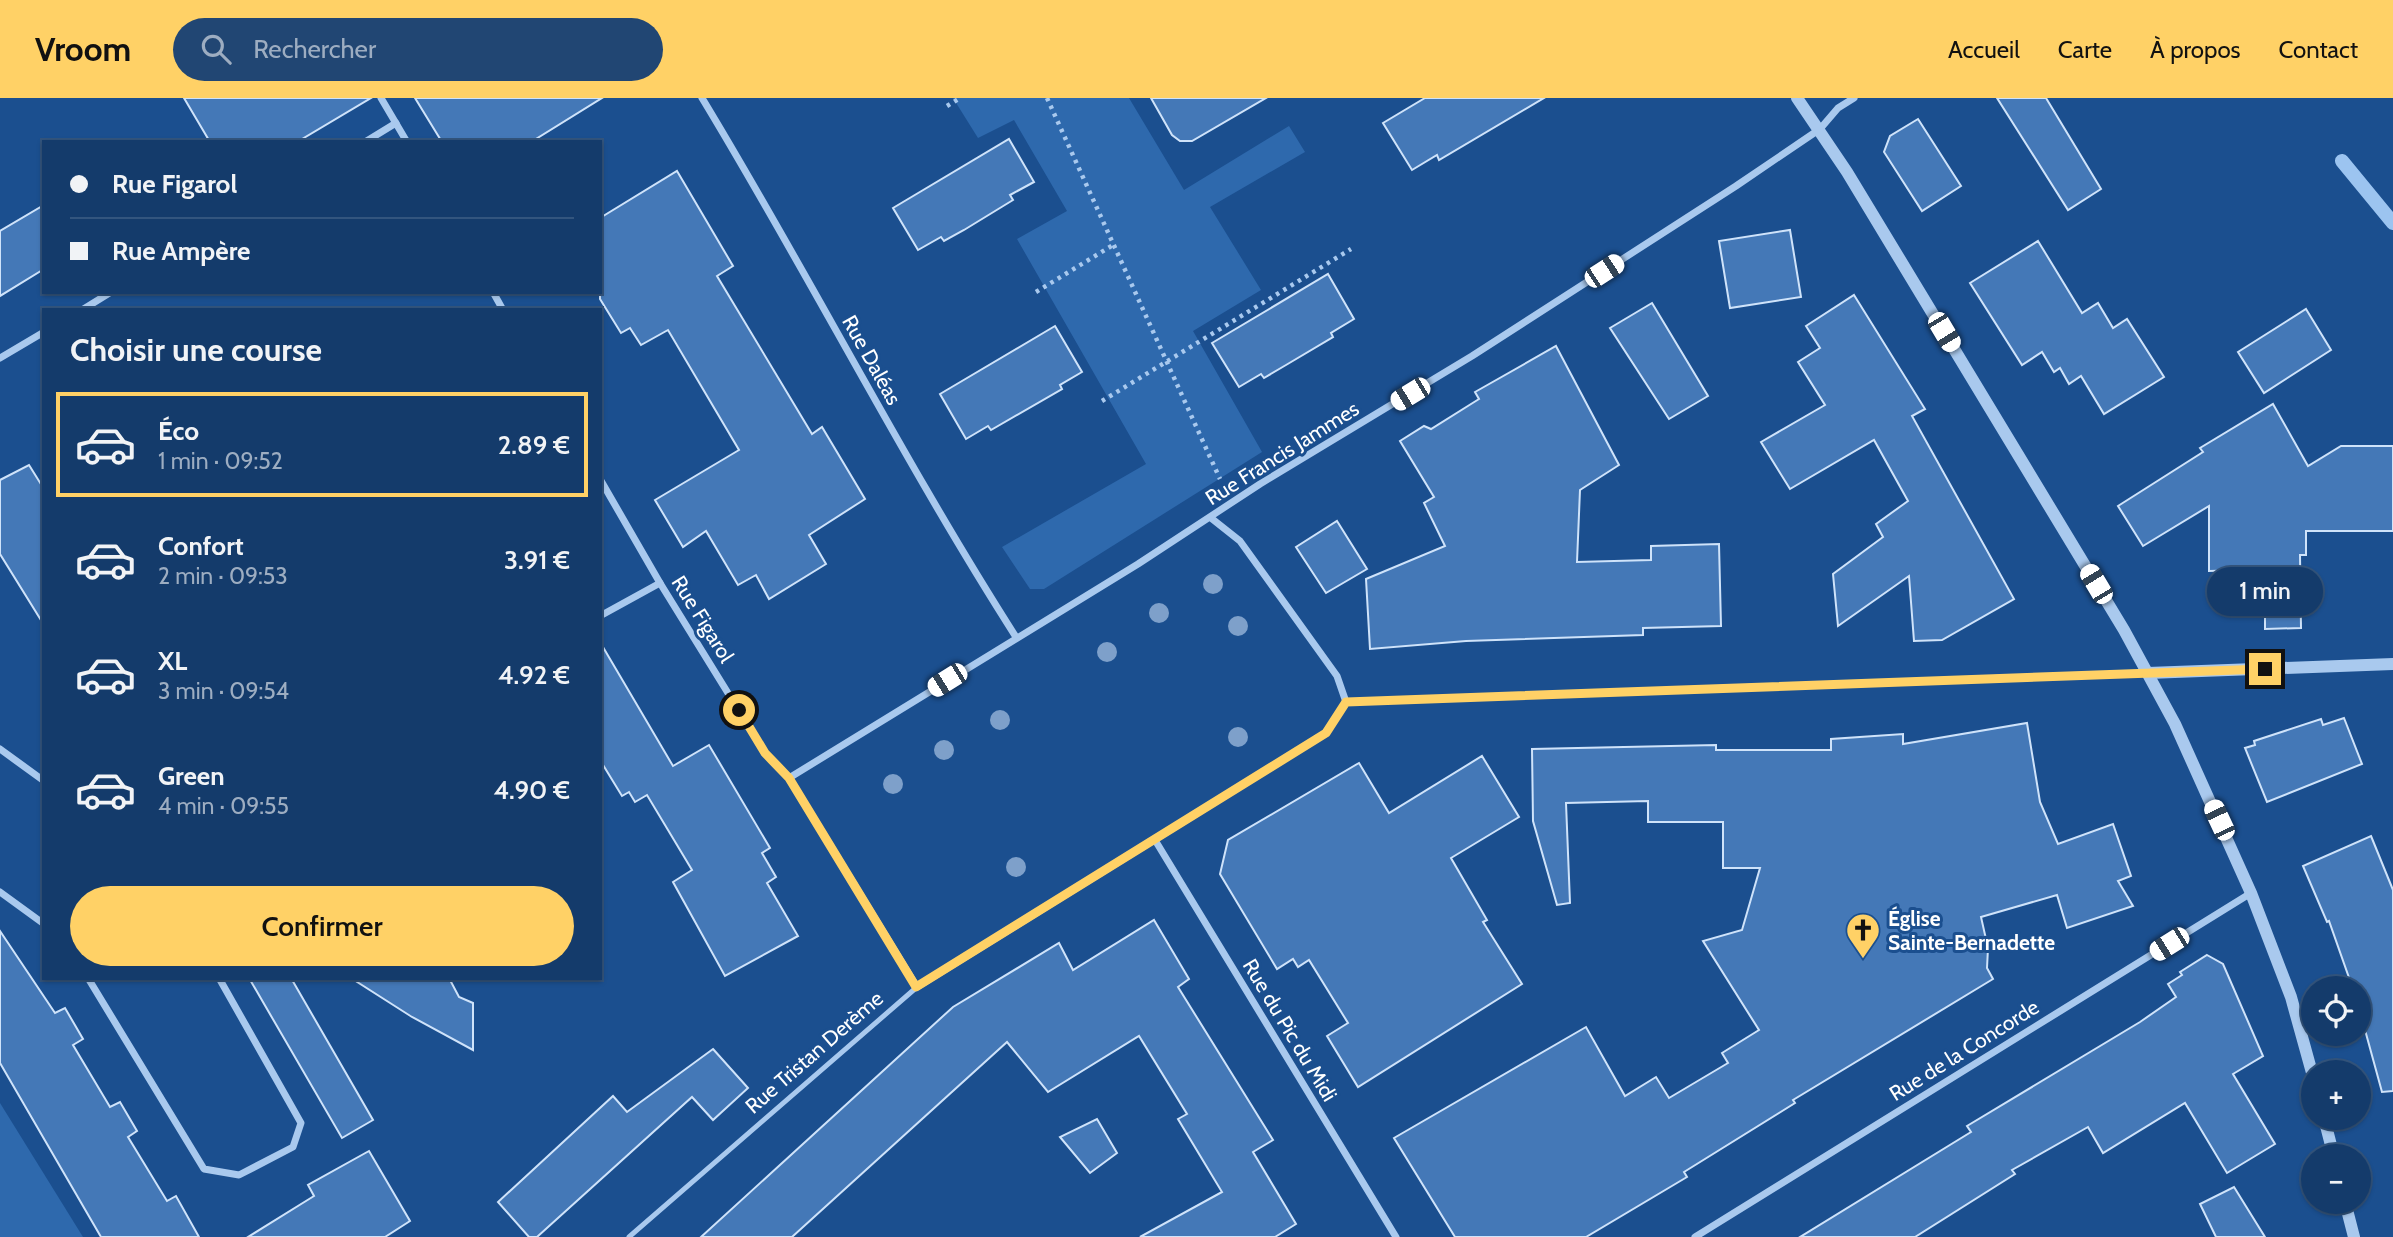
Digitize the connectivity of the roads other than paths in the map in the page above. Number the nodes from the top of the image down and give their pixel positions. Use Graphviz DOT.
graph roads {
  1 [pos="381,98"];
  2 [pos="702,98"];
  3 [pos="1797,98"];
  4 [pos="1854,98"];
  5 [pos="396,123"];
  6 [pos="1820,129"];
  7 [pos="368,140"];
  8 [pos="406,140"];
  9 [pos="108,294"];
  10 [pos="85,308"];
  11 [pos="42,333"];
  12 [pos="0,358"];
  13 [pos="602,482"];
  14 [pos="1211,518"];
  15 [pos="660,583"];
  16 [pos="602,615"];
  17 [pos="1016,637"];
  18 [pos="2393,664"];
  19 [pos="2148,673"];
  20 [pos="1346,702"];
  21 [pos="0,749"];
  22 [pos="789,778"];
  23 [pos="42,780"];
  24 [pos="1155,840"];
  25 [pos="0,892"];
  26 [pos="2251,893"];
  27 [pos="42,923"];
  28 [pos="89,980"];
  29 [pos="220,980"];
  30 [pos="916,987"];
  31 [pos="2308,1060"];
  32 [pos="2348,1214"];
  33 [pos="629,1237"];
  34 [pos="1396,1237"];
  35 [pos="1695,1237"];
  36 [pos="2354,1237"];
  1 -- 5 [label="street"];
  2 -- 17 [label="street, Rue Daléas"];
  3 -- 6 [label="street"];
  4 -- 6 [label="street, Rue Francis Jammes"];
  5 -- 7 [label="street"];
  5 -- 8 [label="street"];
  6 -- 14 [label="street, Rue Francis Jammes"];
  6 -- 19 [label="street"];
  9 -- 10 [label="street"];
  11 -- 12 [label="street"];
  13 -- 15 [label="street, Rue Figarol"];
  14 -- 17 [label="street, Rue Francis Jammes"];
  14 -- 20 [label="street"];
  15 -- 16 [label="street"];
  15 -- 22 [label="street, Rue Figarol"];
  17 -- 22 [label="street, Rue Francis Jammes"];
  18 -- 19 [label="street"];
  19 -- 20 [label="street"];
  19 -- 26 [label="street"];
  20 -- 24 [label="street, Rue Tristan Derème"];
  21 -- 23 [label="street"];
  22 -- 30 [label="street, Rue Figarol"];
  24 -- 30 [label="street, Rue Tristan Derème"];
  24 -- 34 [label="street, Rue du Pic du Midi"];
  25 -- 27 [label="street"];
  26 -- 31 [label="street"];
  26 -- 35 [label="street, Rue de la Concorde"];
  28 -- 29 [label="street"];
  30 -- 33 [label="lane, Rue Tristan Derème"];
  32 -- 36 [label="street"];
}
